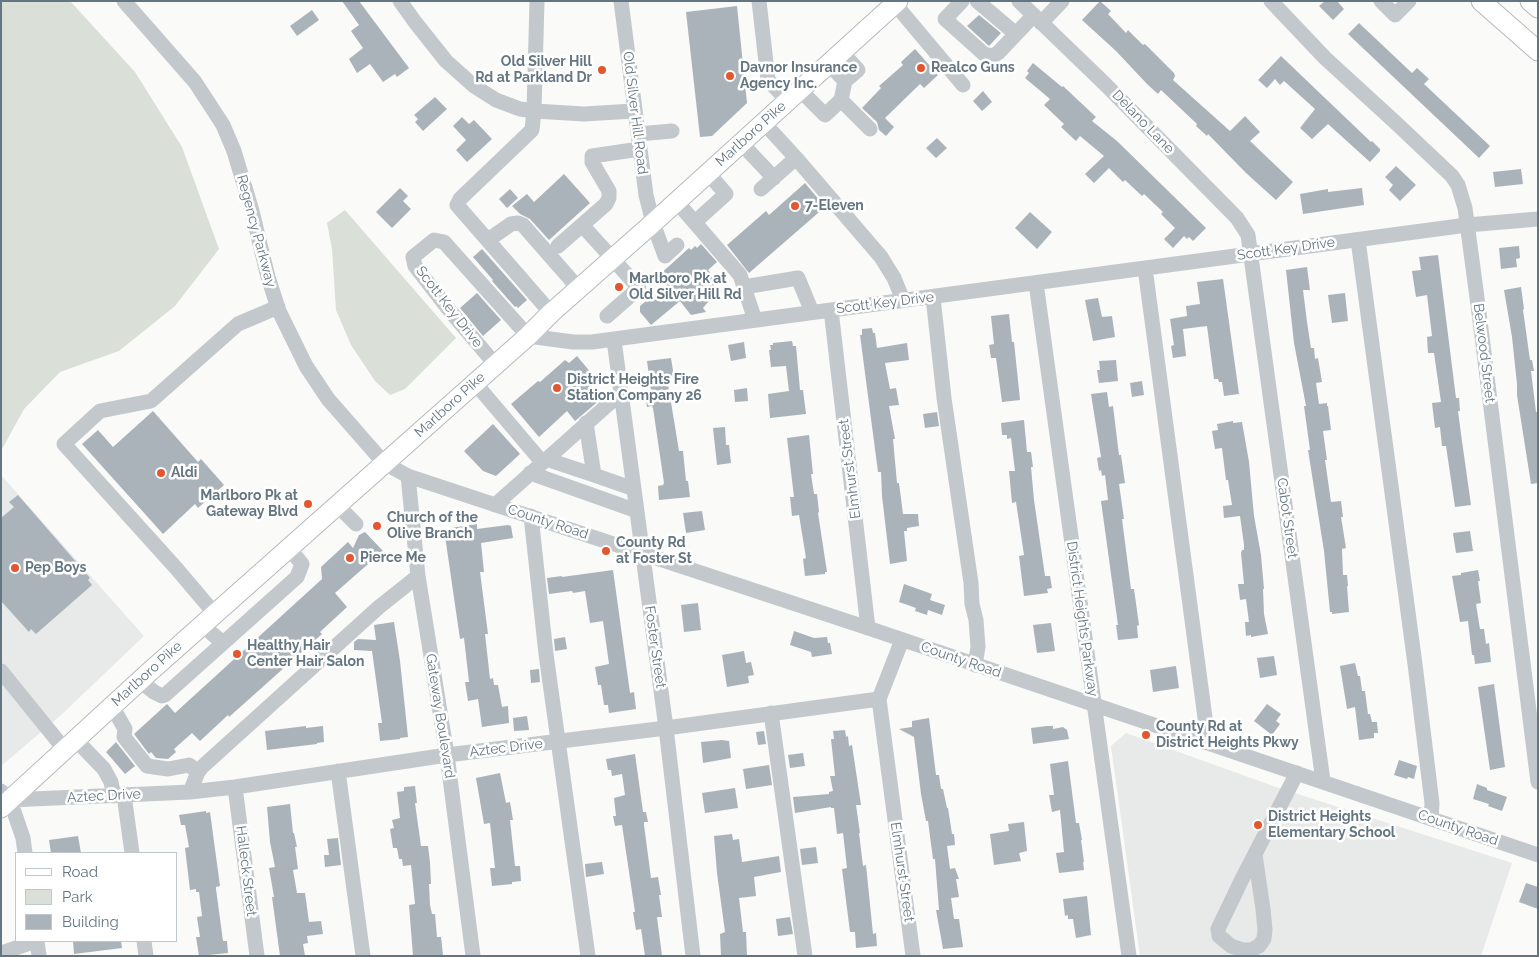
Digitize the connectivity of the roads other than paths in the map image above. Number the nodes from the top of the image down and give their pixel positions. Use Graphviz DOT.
graph roads {
  1 [pos="124,1"];
  2 [pos="400,1"];
  3 [pos="537,1"];
  4 [pos="621,1"];
  5 [pos="759,1"];
  6 [pos="977,1"];
  7 [pos="1019,1"];
  8 [pos="1062,1"];
  9 [pos="1271,1"];
  10 [pos="1381,1"];
  11 [pos="1409,1"];
  12 [pos="1481,1"];
  13 [pos="1530,1"];
  14 [pos="896,3"];
  15 [pos="957,3"];
  16 [pos="1538,8"];
  17 [pos="1037,20"];
  18 [pos="1016,34"];
  19 [pos="1538,51"];
  20 [pos="836,58"];
  21 [pos="963,85"];
  22 [pos="794,95"];
  23 [pos="841,100"];
  24 [pos="534,111"];
  25 [pos="634,111"];
  26 [pos="764,123"];
  27 [pos="870,129"];
  28 [pos="672,130"];
  29 [pos="639,142"];
  30 [pos="741,143"];
  31 [pos="796,158"];
  32 [pos="708,173"];
  33 [pos="774,178"];
  34 [pos="761,189"];
  35 [pos="677,202"];
  36 [pos="1538,219"];
  37 [pos="694,222"];
  38 [pos="653,223"];
  39 [pos="582,225"];
  40 [pos="1467,225"];
  41 [pos="488,240"];
  42 [pos="1358,240"];
  43 [pos="677,245"];
  44 [pos="558,246"];
  45 [pos="1251,254"];
  46 [pos="613,258"];
  47 [pos="1145,268"];
  48 [pos="1036,283"];
  49 [pos="744,287"];
  50 [pos="579,289"];
  51 [pos="933,297"];
  52 [pos="903,300"];
  53 [pos="278,307"];
  54 [pos="831,310"];
  55 [pos="812,312"];
  56 [pos="551,313"];
  57 [pos="607,316"];
  58 [pos="755,320"];
  59 [pos="528,336"];
  60 [pos="614,340"];
  61 [pos="495,364"];
  62 [pos="475,383"];
  63 [pos="621,393"];
  64 [pos="586,424"];
  65 [pos="544,461"];
  66 [pos="384,463"];
  67 [pos="530,473"];
  68 [pos="594,475"];
  69 [pos="408,476"];
  70 [pos="634,488"];
  71 [pos="495,504"];
  72 [pos="337,505"];
  73 [pos="637,511"];
  74 [pos="530,516"];
  75 [pos="356,524"];
  76 [pos="289,548"];
  77 [pos="642,553"];
  78 [pos="418,576"];
  79 [pos="209,619"];
  80 [pos="868,628"];
  81 [pos="902,640"];
  82 [pos="223,643"];
  83 [pos="975,665"];
  84 [pos="1,671"];
  85 [pos="140,681"];
  86 [pos="879,699"];
  87 [pos="1094,705"];
  88 [pos="112,706"];
  89 [pos="771,713"];
  90 [pos="666,728"];
  91 [pos="558,741"];
  92 [pos="1203,742"];
  93 [pos="70,745"];
  94 [pos="447,755"];
  95 [pos="198,772"];
  96 [pos="338,772"];
  97 [pos="1297,773"];
  98 [pos="1323,781"];
  99 [pos="1538,782"];
  100 [pos="235,787"];
  101 [pos="190,792"];
  102 [pos="119,795"];
  103 [pos="4,800"];
  104 [pos="1431,819"];
  105 [pos="25,852"];
  106 [pos="132,852"];
  107 [pos="1255,855"];
  108 [pos="1538,855"];
  109 [pos="34,942"];
  110 [pos="37,942"];
  111 [pos="144,942"];
  112 [pos="1,953"];
  113 [pos="40,956"];
  114 [pos="146,956"];
  115 [pos="257,956"];
  116 [pos="362,956"];
  117 [pos="472,956"];
  118 [pos="588,956"];
  119 [pos="693,956"];
  120 [pos="805,956"];
  121 [pos="913,956"];
  122 [pos="1128,956"];
  1 -- 53 [label="street, Regency Parkway"];
  2 -- 24 [label="street"];
  3 -- 24 [label="street"];
  4 -- 25 [label="street, Old Silver Hill Road"];
  5 -- 22 [label="street"];
  6 -- 18 [label="street"];
  7 -- 17 [label="street, Delano Lane"];
  8 -- 17 [label="street"];
  9 -- 40 [label="street, Belwood Street"];
  10 -- 11 [label="street"];
  12 -- 19 [label="main road"];
  13 -- 16 [label="main road"];
  14 -- 20 [label="main road, Marlboro Pike"];
  14 -- 21 [label="street"];
  15 -- 18 [label="street"];
  17 -- 18 [label="street"];
  17 -- 45 [label="street, Delano Lane"];
  20 -- 22 [label="main road, Marlboro Pike"];
  20 -- 23 [label="street"];
  22 -- 23 [label="street"];
  22 -- 26 [label="main road, Marlboro Pike"];
  23 -- 27 [label="street"];
  24 -- 25 [label="street"];
  24 -- 41 [label="street"];
  25 -- 29 [label="street, Old Silver Hill Road"];
  26 -- 30 [label="main road, Marlboro Pike"];
  26 -- 31 [label="street"];
  28 -- 29 [label="street"];
  29 -- 38 [label="street, Old Silver Hill Road"];
  29 -- 39 [label="street"];
  30 -- 32 [label="main road, Marlboro Pike"];
  30 -- 33 [label="street"];
  31 -- 33 [label="street"];
  31 -- 52 [label="street"];
  32 -- 35 [label="main road, Marlboro Pike"];
  32 -- 37 [label="street"];
  33 -- 34 [label="street"];
  35 -- 37 [label="street"];
  35 -- 38 [label="main road, Marlboro Pike"];
  36 -- 40 [label="street, Scott Key Drive"];
  37 -- 49 [label="street"];
  38 -- 43 [label="street, Old Silver Hill Road"];
  38 -- 46 [label="main road, Marlboro Pike"];
  39 -- 44 [label="street"];
  39 -- 46 [label="street"];
  40 -- 42 [label="street, Scott Key Drive"];
  40 -- 99 [label="street, Belwood Street"];
  41 -- 50 [label="street"];
  41 -- 56 [label="street"];
  42 -- 45 [label="street, Scott Key Drive"];
  42 -- 104 [label="street"];
  45 -- 47 [label="street, Scott Key Drive"];
  45 -- 98 [label="street, Cabot Street"];
  46 -- 50 [label="main road, Marlboro Pike"];
  46 -- 57 [label="street"];
  47 -- 48 [label="street, Scott Key Drive"];
  47 -- 92 [label="street"];
  48 -- 51 [label="street, Scott Key Drive"];
  48 -- 87 [label="street, District Heights Parkway"];
  49 -- 55 [label="street"];
  49 -- 58 [label="street"];
  50 -- 56 [label="main road, Marlboro Pike"];
  51 -- 52 [label="street, Scott Key Drive"];
  51 -- 83 [label="street"];
  52 -- 54 [label="street, Scott Key Drive"];
  53 -- 66 [label="street, Regency Parkway"];
  53 -- 79 [label="street"];
  54 -- 55 [label="street, Scott Key Drive"];
  54 -- 80 [label="street, Elmhurst Street"];
  55 -- 58 [label="street, Scott Key Drive"];
  56 -- 59 [label="main road, Marlboro Pike"];
  58 -- 60 [label="street, Scott Key Drive"];
  59 -- 60 [label="street, Scott Key Drive"];
  59 -- 61 [label="main road, Marlboro Pike"];
  59 -- 61 [label="street, Scott Key Drive"];
  60 -- 63 [label="street, Foster Street"];
  61 -- 62 [label="main road, Marlboro Pike"];
  62 -- 65 [label="street"];
  62 -- 66 [label="main road, Marlboro Pike"];
  63 -- 64 [label="street"];
  63 -- 70 [label="street, Foster Street"];
  64 -- 65 [label="street"];
  64 -- 68 [label="street"];
  65 -- 67 [label="street"];
  65 -- 68 [label="street"];
  66 -- 69 [label="street, County Road"];
  66 -- 72 [label="main road, Marlboro Pike"];
  67 -- 71 [label="street"];
  67 -- 73 [label="street"];
  68 -- 70 [label="street"];
  69 -- 71 [label="street, County Road"];
  69 -- 78 [label="street, Gateway Boulevard"];
  70 -- 73 [label="street, Foster Street"];
  71 -- 74 [label="street, County Road"];
  72 -- 75 [label="street"];
  72 -- 76 [label="main road, Marlboro Pike"];
  73 -- 77 [label="street, Foster Street"];
  74 -- 77 [label="street, County Road"];
  74 -- 91 [label="street"];
  76 -- 79 [label="main road, Marlboro Pike"];
  76 -- 82 [label="street"];
  77 -- 80 [label="street, County Road"];
  77 -- 90 [label="street, Foster Street"];
  78 -- 94 [label="street, Gateway Boulevard"];
  78 -- 95 [label="street"];
  79 -- 82 [label="street"];
  79 -- 85 [label="main road, Marlboro Pike"];
  80 -- 81 [label="street, County Road"];
  81 -- 83 [label="street, County Road"];
  81 -- 86 [label="street"];
  82 -- 85 [label="street"];
  83 -- 87 [label="street, County Road"];
  84 -- 93 [label="street"];
  85 -- 88 [label="main road, Marlboro Pike"];
  86 -- 89 [label="street, Aztec Drive"];
  86 -- 121 [label="street, Elmhurst Street"];
  87 -- 92 [label="street, County Road"];
  87 -- 122 [label="street, District Heights Parkway"];
  88 -- 93 [label="main road, Marlboro Pike"];
  88 -- 95 [label="street"];
  89 -- 90 [label="street, Aztec Drive"];
  89 -- 120 [label="street"];
  90 -- 91 [label="street, Aztec Drive"];
  90 -- 119 [label="street, Foster Street"];
  91 -- 94 [label="street, Aztec Drive"];
  91 -- 118 [label="street"];
  92 -- 97 [label="street, County Road"];
  93 -- 102 [label="street"];
  93 -- 103 [label="main road, Marlboro Pike"];
  94 -- 96 [label="street, Aztec Drive"];
  94 -- 117 [label="street, Gateway Boulevard"];
  95 -- 101 [label="street"];
  96 -- 100 [label="street, Aztec Drive"];
  96 -- 116 [label="street"];
  97 -- 98 [label="street, County Road"];
  97 -- 107 [label="street"];
  98 -- 104 [label="street, County Road"];
  100 -- 101 [label="street, Aztec Drive"];
  100 -- 115 [label="street, Halleck Street"];
  101 -- 102 [label="street, Aztec Drive"];
  102 -- 103 [label="street, Aztec Drive"];
  102 -- 106 [label="street"];
  103 -- 105 [label="street"];
  104 -- 108 [label="street, County Road"];
  107 -- 107 [label="street"];
  109 -- 112 [label="street"];
  110 -- 113 [label="street"];
  111 -- 114 [label="street"];
}
